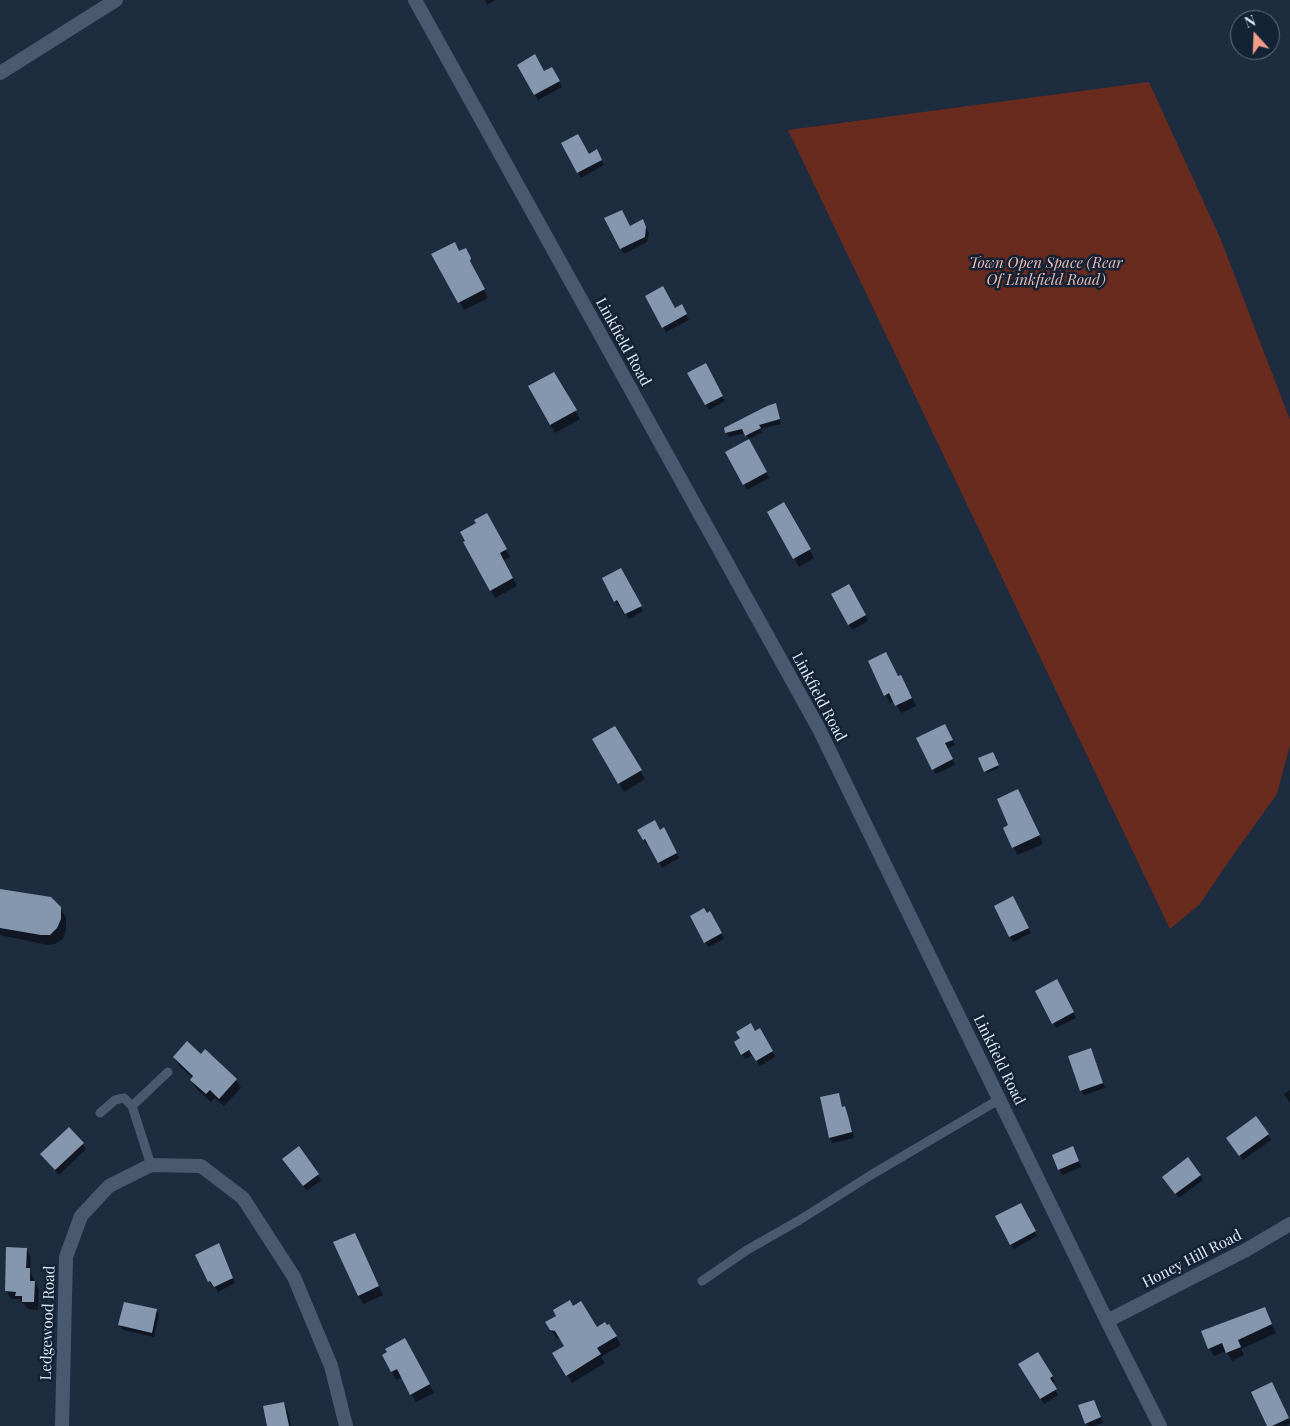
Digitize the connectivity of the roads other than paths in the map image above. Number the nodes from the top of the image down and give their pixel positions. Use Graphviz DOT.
graph roads {
  1 [pos="116,0"];
  2 [pos="415,0"];
  3 [pos="0,73"];
  4 [pos="168,1072"];
  5 [pos="1000,1099"];
  6 [pos="132,1106"];
  7 [pos="100,1113"];
  8 [pos="151,1165"];
  9 [pos="1290,1224"];
  10 [pos="702,1281"];
  11 [pos="1107,1321"];
  12 [pos="62,1426"];
  13 [pos="346,1426"];
  14 [pos="1160,1426"];
  1 -- 3 [label="street"];
  2 -- 5 [label="street, Linkfield Road"];
  4 -- 6 [label="lane"];
  5 -- 10 [label="lane"];
  5 -- 11 [label="street, Linkfield Road"];
  6 -- 7 [label="lane"];
  6 -- 8 [label="lane"];
  8 -- 12 [label="street, Ledgewood Road"];
  8 -- 13 [label="street, Ledgewood Road"];
  9 -- 11 [label="street, Honey Hill Road"];
  11 -- 14 [label="street, Linkfield Road"];
}
